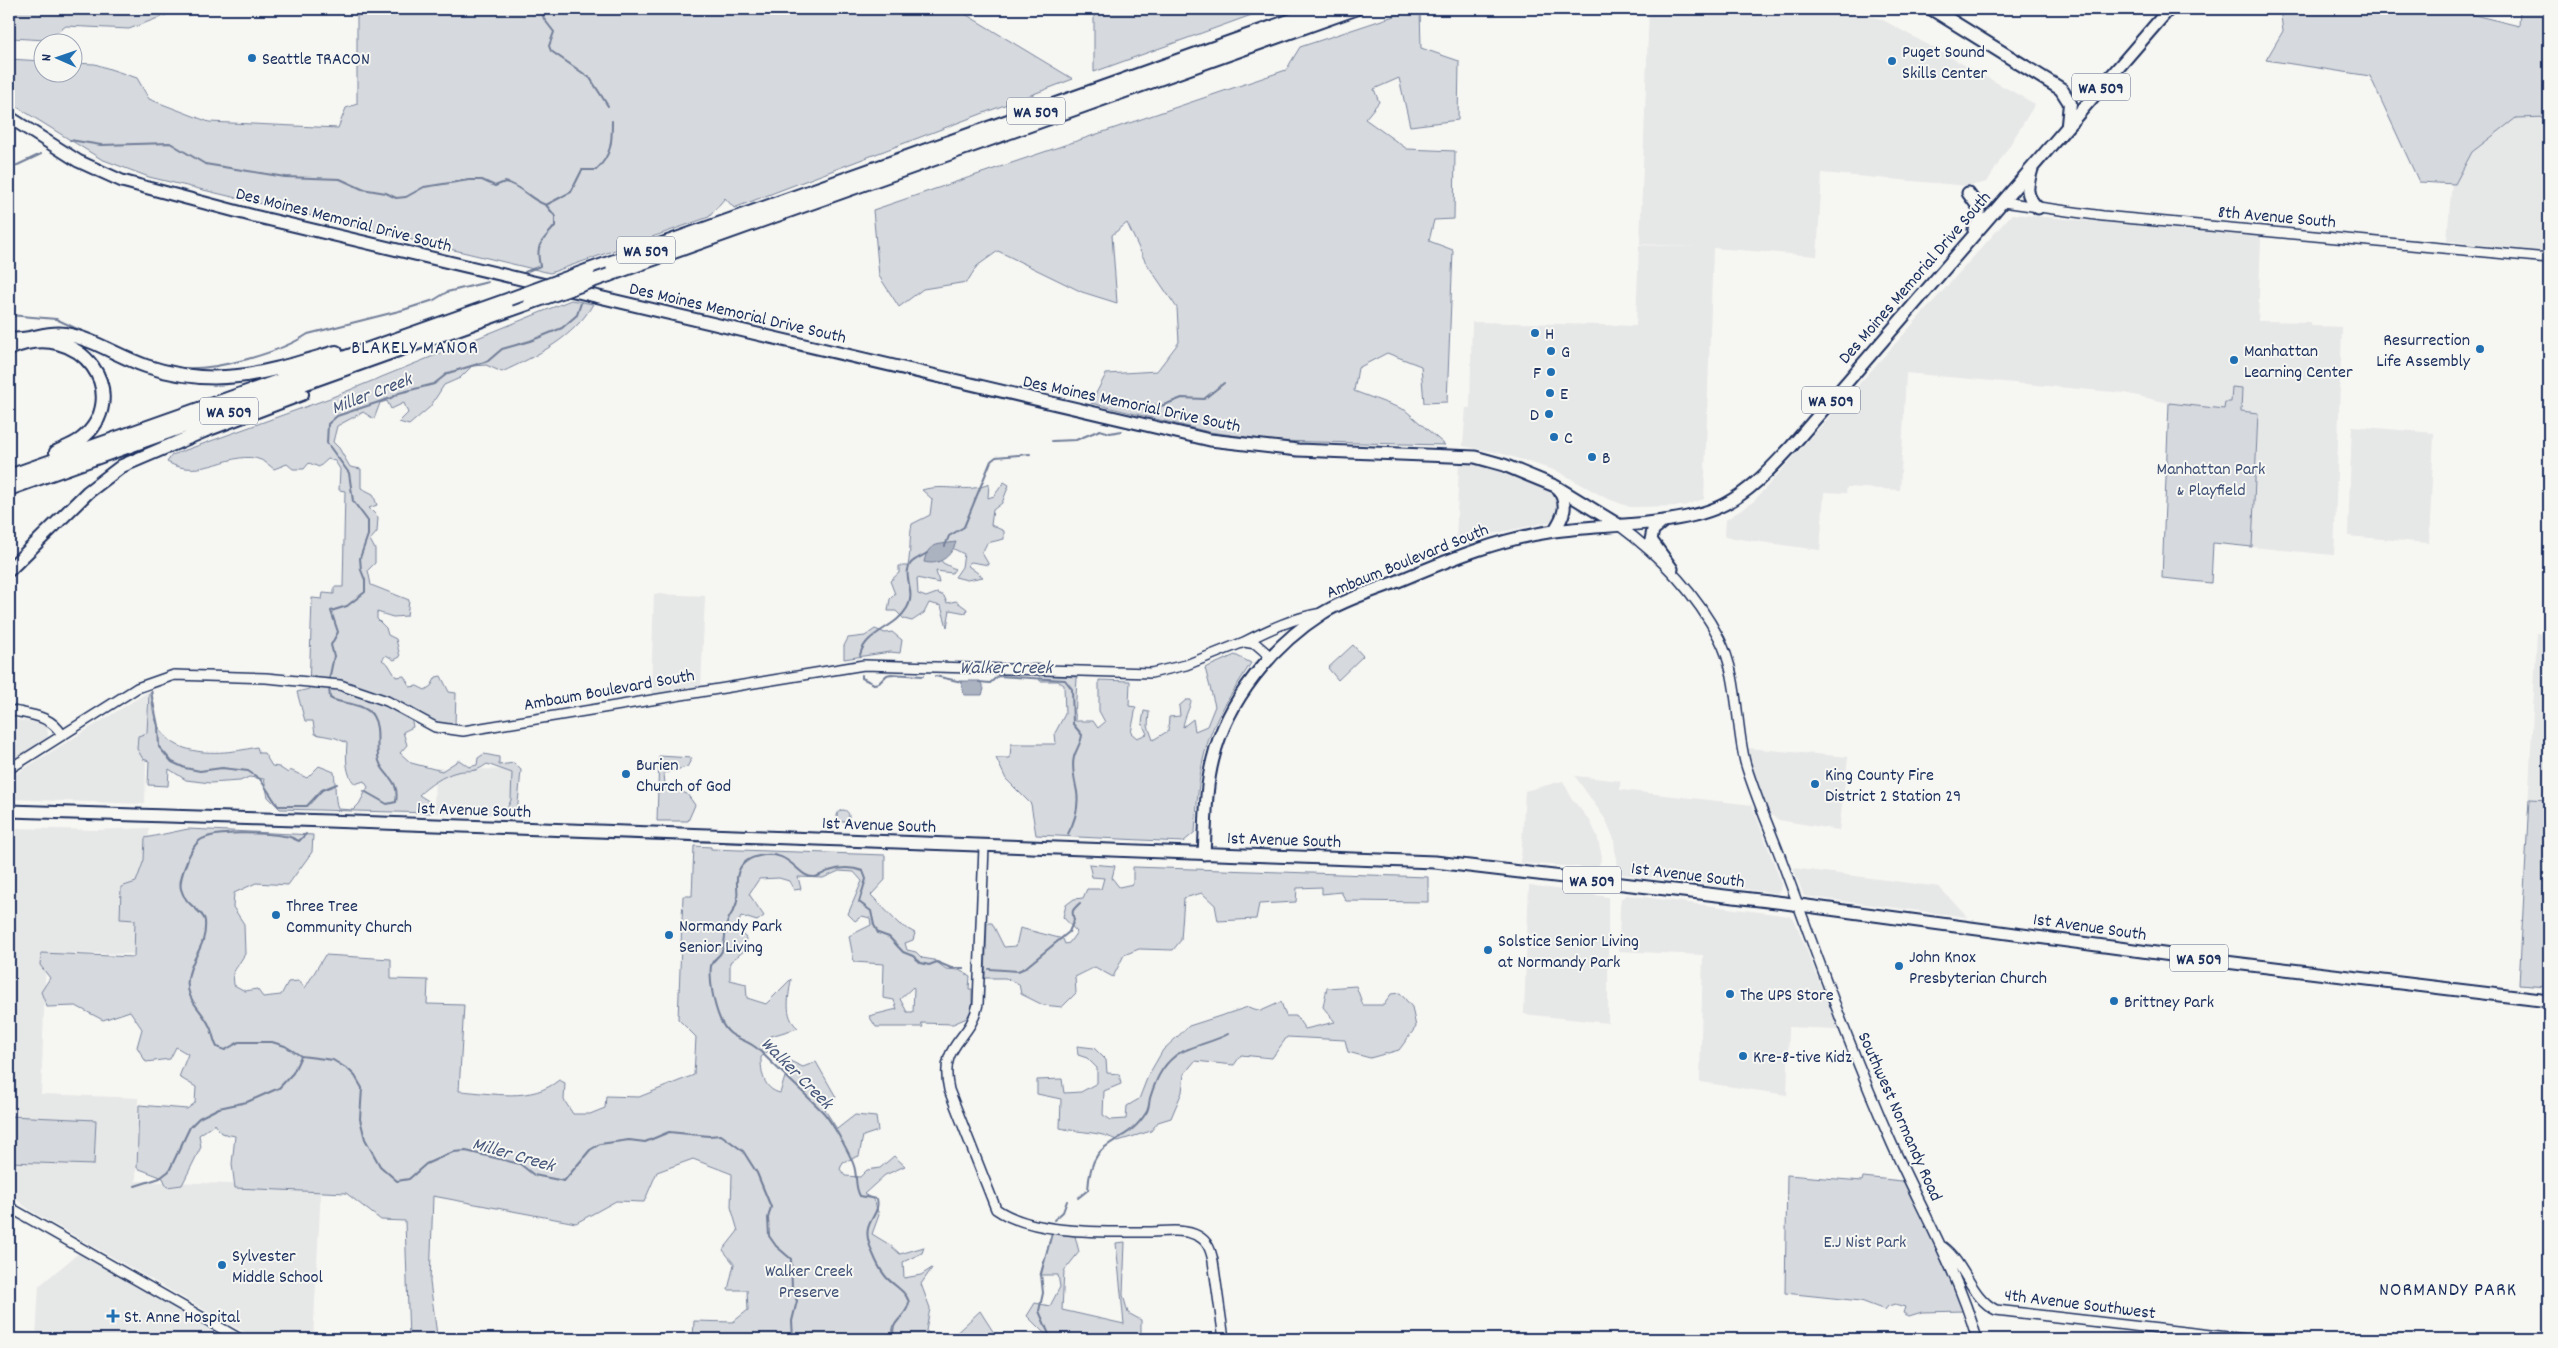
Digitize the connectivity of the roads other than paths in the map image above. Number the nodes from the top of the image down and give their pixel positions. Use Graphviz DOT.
graph roads {
  1 [pos="1324,9"];
  2 [pos="1355,9"];
  3 [pos="1932,9"];
  4 [pos="2169,9"];
  5 [pos="9,117"];
  6 [pos="2068,124"];
  7 [pos="9,125"];
  8 [pos="25,127"];
  9 [pos="2034,164"];
  10 [pos="1968,193"];
  11 [pos="2003,202"];
  12 [pos="2038,208"];
  13 [pos="748,219"];
  14 [pos="703,235"];
  15 [pos="1971,239"];
  16 [pos="2549,258"];
  17 [pos="450,333"];
  18 [pos="9,339"];
  19 [pos="390,341"];
  20 [pos="9,350"];
  21 [pos="9,476"];
  22 [pos="1555,486"];
  23 [pos="9,490"];
  24 [pos="1664,521"];
  25 [pos="1617,524"];
  26 [pos="1554,531"];
  27 [pos="1672,569"];
  28 [pos="9,570"];
  29 [pos="1324,612"];
  30 [pos="1244,642"];
  31 [pos="1270,657"];
  32 [pos="9,710"];
  33 [pos="62,736"];
  34 [pos="9,769"];
  35 [pos="9,811"];
  36 [pos="984,846"];
  37 [pos="1204,854"];
  38 [pos="1798,905"];
  39 [pos="2549,1001"];
  40 [pos="9,1207"];
  41 [pos="1941,1246"];
  42 [pos="240,1339"];
  43 [pos="1224,1339"];
  44 [pos="1977,1339"];
  45 [pos="2245,1339"];
  1 -- 13 [label="highway, WA 509"];
  2 -- 13 [label="highway, WA 509"];
  3 -- 6 [label="highway, WA 509"];
  4 -- 6 [label="main road, Des Moines Memorial Drive South / WA 509"];
  5 -- 8 [label="main road, Des Moines Memorial Drive South"];
  6 -- 9 [label="main road, Des Moines Memorial Drive South / WA 509"];
  7 -- 8 [label="main road"];
  8 -- 22 [label="main road, Des Moines Memorial Drive South"];
  9 -- 11 [label="main road, Des Moines Memorial Drive South / WA 509"];
  9 -- 12 [label="main road"];
  10 -- 15 [label="main road"];
  11 -- 12 [label="street, 8th Avenue South"];
  11 -- 15 [label="main road, Des Moines Memorial Drive South / WA 509"];
  12 -- 16 [label="street, 8th Avenue South"];
  13 -- 14 [label="highway, WA 509"];
  14 -- 17 [label="highway, WA 509, bridge"];
  14 -- 19 [label="highway, WA 509, bridge"];
  15 -- 24 [label="main road, Des Moines Memorial Drive South / WA 509"];
  17 -- 23 [label="highway, WA 509"];
  17 -- 28 [label="highway"];
  18 -- 19 [label="highway"];
  19 -- 21 [label="highway, WA 509"];
  20 -- 21 [label="highway"];
  22 -- 25 [label="main road, Des Moines Memorial Drive South"];
  22 -- 26 [label="main road"];
  24 -- 25 [label="main road, Des Moines Memorial Drive South / WA 509"];
  24 -- 27 [label="main road"];
  25 -- 26 [label="main road, Ambaum Boulevard South / WA 509"];
  25 -- 27 [label="street, Southwest Normandy Road"];
  26 -- 29 [label="main road, Ambaum Boulevard South / WA 509"];
  27 -- 38 [label="street, Southwest Normandy Road"];
  29 -- 30 [label="street, Ambaum Boulevard South"];
  29 -- 31 [label="main road, WA 509"];
  30 -- 31 [label="street"];
  30 -- 33 [label="street, Ambaum Boulevard South"];
  31 -- 37 [label="main road, WA 509"];
  32 -- 33 [label="street"];
  33 -- 34 [label="street, Ambaum Boulevard South"];
  35 -- 36 [label="main road, 1st Avenue South"];
  36 -- 37 [label="main road, 1st Avenue South"];
  36 -- 43 [label="street"];
  37 -- 38 [label="main road, 1st Avenue South / WA 509"];
  38 -- 39 [label="main road, 1st Avenue South / WA 509"];
  38 -- 41 [label="street, Southwest Normandy Road"];
  40 -- 42 [label="street"];
  41 -- 44 [label="street, Southwest Normandy Road"];
  41 -- 45 [label="street, 4th Avenue Southwest"];
}
